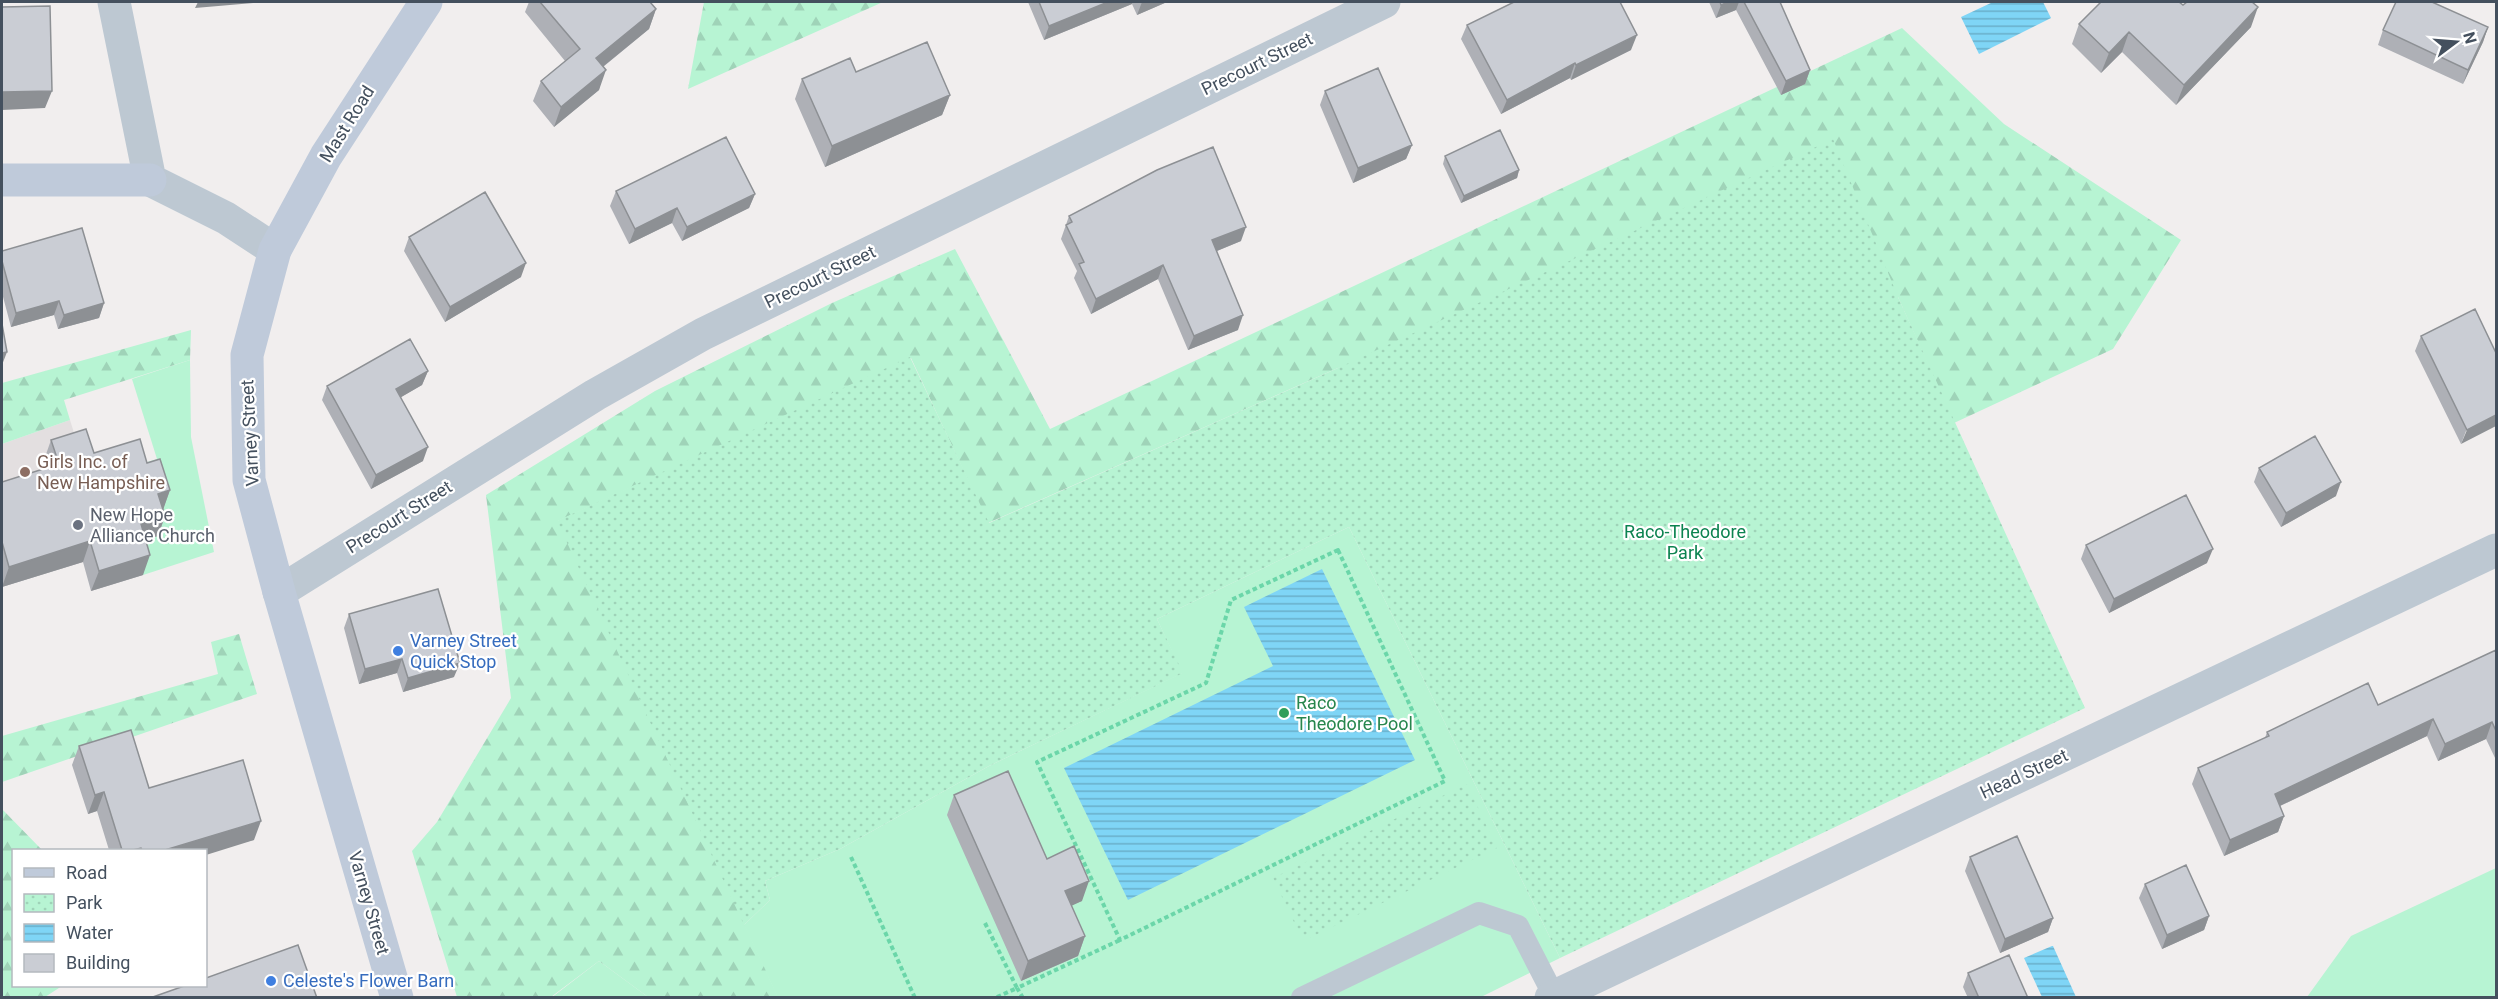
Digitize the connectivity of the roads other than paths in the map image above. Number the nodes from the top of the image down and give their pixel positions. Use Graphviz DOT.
graph roads {
  1 [pos="114,2"];
  2 [pos="426,2"];
  3 [pos="1384,2"];
  4 [pos="2,180"];
  5 [pos="150,180"];
  6 [pos="275,250"];
  7 [pos="2496,550"];
  8 [pos="279,592"];
  9 [pos="1552,997"];
  10 [pos="397,998"];
  11 [pos="1302,998"];
  1 -- 5 [label="street"];
  2 -- 6 [label="main road, Mast Road"];
  3 -- 8 [label="street, Precourt Street"];
  4 -- 5 [label="main road"];
  5 -- 6 [label="street"];
  6 -- 8 [label="main road, Varney Street"];
  7 -- 9 [label="street, Head Street"];
  8 -- 10 [label="main road, Varney Street"];
  9 -- 11 [label="lane"];
}
